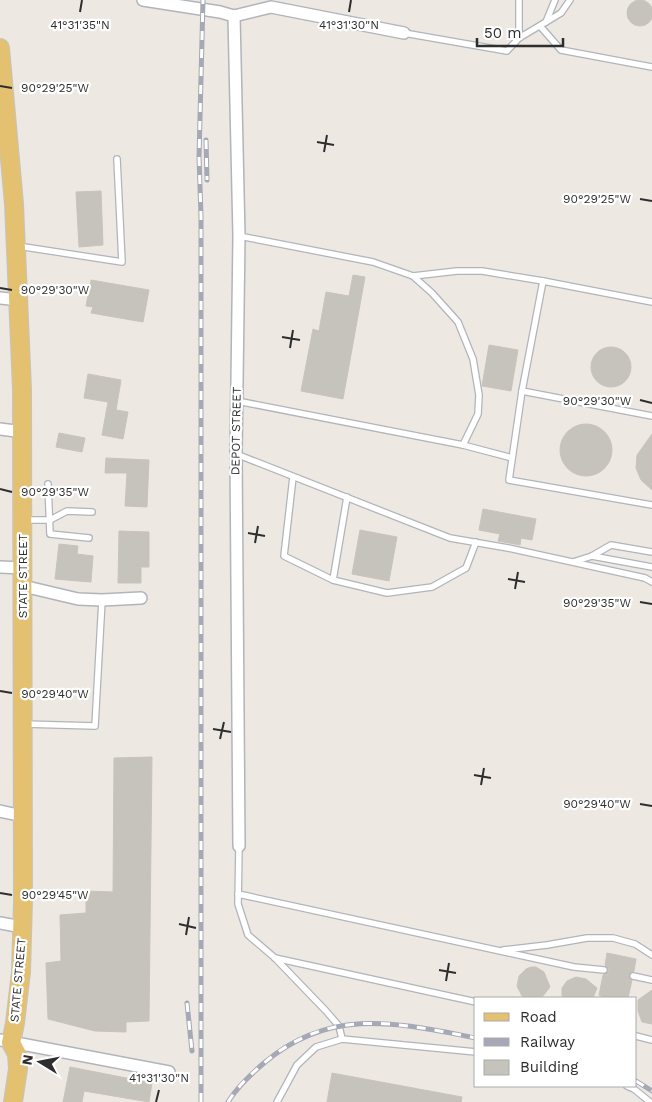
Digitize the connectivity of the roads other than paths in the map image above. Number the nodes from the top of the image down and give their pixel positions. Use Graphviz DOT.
graph roads {
  1 [pos="142,0"];
  2 [pos="519,0"];
  3 [pos="555,0"];
  4 [pos="570,0"];
  5 [pos="234,16"];
  6 [pos="546,22"];
  7 [pos="540,26"];
  8 [pos="404,33"];
  9 [pos="519,38"];
  10 [pos="0,48"];
  11 [pos="652,67"];
  12 [pos="4,129"];
  13 [pos="117,159"];
  14 [pos="239,236"];
  15 [pos="16,246"];
  16 [pos="413,276"];
  17 [pos="543,281"];
  18 [pos="0,298"];
  19 [pos="18,300"];
  20 [pos="652,302"];
  21 [pos="522,391"];
  22 [pos="236,402"];
  23 [pos="652,416"];
  24 [pos="0,429"];
  25 [pos="23,432"];
  26 [pos="463,445"];
  27 [pos="236,454"];
  28 [pos="512,458"];
  29 [pos="293,477"];
  30 [pos="48,484"];
  31 [pos="347,498"];
  32 [pos="652,505"];
  33 [pos="92,512"];
  34 [pos="23,520"];
  35 [pos="50,520"];
  36 [pos="89,538"];
  37 [pos="476,542"];
  38 [pos="652,552"];
  39 [pos="592,556"];
  40 [pos="572,562"];
  41 [pos="0,567"];
  42 [pos="652,567"];
  43 [pos="23,568"];
  44 [pos="333,580"];
  45 [pos="652,582"];
  46 [pos="23,586"];
  47 [pos="141,598"];
  48 [pos="102,600"];
  49 [pos="23,724"];
  50 [pos="0,811"];
  51 [pos="23,816"];
  52 [pos="239,846"];
  53 [pos="238,894"];
  54 [pos="0,923"];
  55 [pos="22,926"];
  56 [pos="498,950"];
  57 [pos="652,954"];
  58 [pos="275,958"];
  59 [pos="604,970"];
  60 [pos="633,976"];
  61 [pos="652,980"];
  62 [pos="474,1002"];
  63 [pos="637,1036"];
  64 [pos="342,1039"];
  65 [pos="652,1040"];
  66 [pos="4,1045"];
  67 [pos="474,1052"];
  68 [pos="170,1072"];
  69 [pos="629,1087"];
  70 [pos="14,1102"];
  71 [pos="277,1102"];
  72 [pos="650,1102"];
  1 -- 5 [label="street"];
  2 -- 9 [label="lane"];
  3 -- 6 [label="lane"];
  4 -- 6 [label="lane"];
  5 -- 8 [label="street"];
  5 -- 14 [label="street, DEPOT STREET"];
  6 -- 7 [label="lane"];
  7 -- 9 [label="lane"];
  7 -- 11 [label="lane"];
  8 -- 9 [label="lane"];
  10 -- 12 [label="main road, STATE STREET"];
  12 -- 15 [label="main road, STATE STREET"];
  13 -- 15 [label="lane"];
  14 -- 16 [label="lane"];
  14 -- 22 [label="street, DEPOT STREET"];
  15 -- 19 [label="main road, STATE STREET"];
  16 -- 17 [label="lane"];
  16 -- 26 [label="lane"];
  17 -- 20 [label="lane"];
  17 -- 21 [label="lane"];
  18 -- 19 [label="street"];
  19 -- 25 [label="main road, STATE STREET"];
  21 -- 23 [label="lane"];
  21 -- 28 [label="lane"];
  22 -- 26 [label="lane"];
  22 -- 27 [label="street, DEPOT STREET"];
  24 -- 25 [label="street"];
  25 -- 34 [label="main road, STATE STREET"];
  26 -- 28 [label="lane"];
  27 -- 29 [label="lane"];
  27 -- 52 [label="street, DEPOT STREET"];
  28 -- 32 [label="lane"];
  29 -- 31 [label="lane"];
  29 -- 44 [label="lane"];
  30 -- 35 [label="lane"];
  31 -- 37 [label="lane"];
  31 -- 44 [label="lane"];
  33 -- 35 [label="lane"];
  34 -- 35 [label="lane"];
  34 -- 43 [label="main road, STATE STREET"];
  35 -- 36 [label="lane"];
  37 -- 40 [label="lane"];
  37 -- 44 [label="lane"];
  38 -- 39 [label="lane"];
  39 -- 40 [label="lane"];
  39 -- 42 [label="lane"];
  40 -- 45 [label="lane"];
  41 -- 43 [label="street"];
  43 -- 46 [label="main road, STATE STREET"];
  46 -- 48 [label="street"];
  46 -- 49 [label="main road, STATE STREET"];
  47 -- 48 [label="street"];
  48 -- 49 [label="lane"];
  49 -- 51 [label="main road, STATE STREET"];
  50 -- 51 [label="street"];
  51 -- 55 [label="main road, STATE STREET"];
  52 -- 53 [label="lane"];
  53 -- 56 [label="lane"];
  53 -- 58 [label="lane"];
  54 -- 55 [label="street"];
  55 -- 66 [label="main road, STATE STREET"];
  56 -- 57 [label="lane"];
  56 -- 59 [label="lane"];
  58 -- 62 [label="lane"];
  58 -- 64 [label="lane"];
  60 -- 61 [label="lane"];
  63 -- 65 [label="lane"];
  64 -- 67 [label="lane"];
  64 -- 71 [label="lane"];
  66 -- 68 [label="street"];
  66 -- 70 [label="main road, STATE STREET"];
  69 -- 72 [label="lane"];
}
